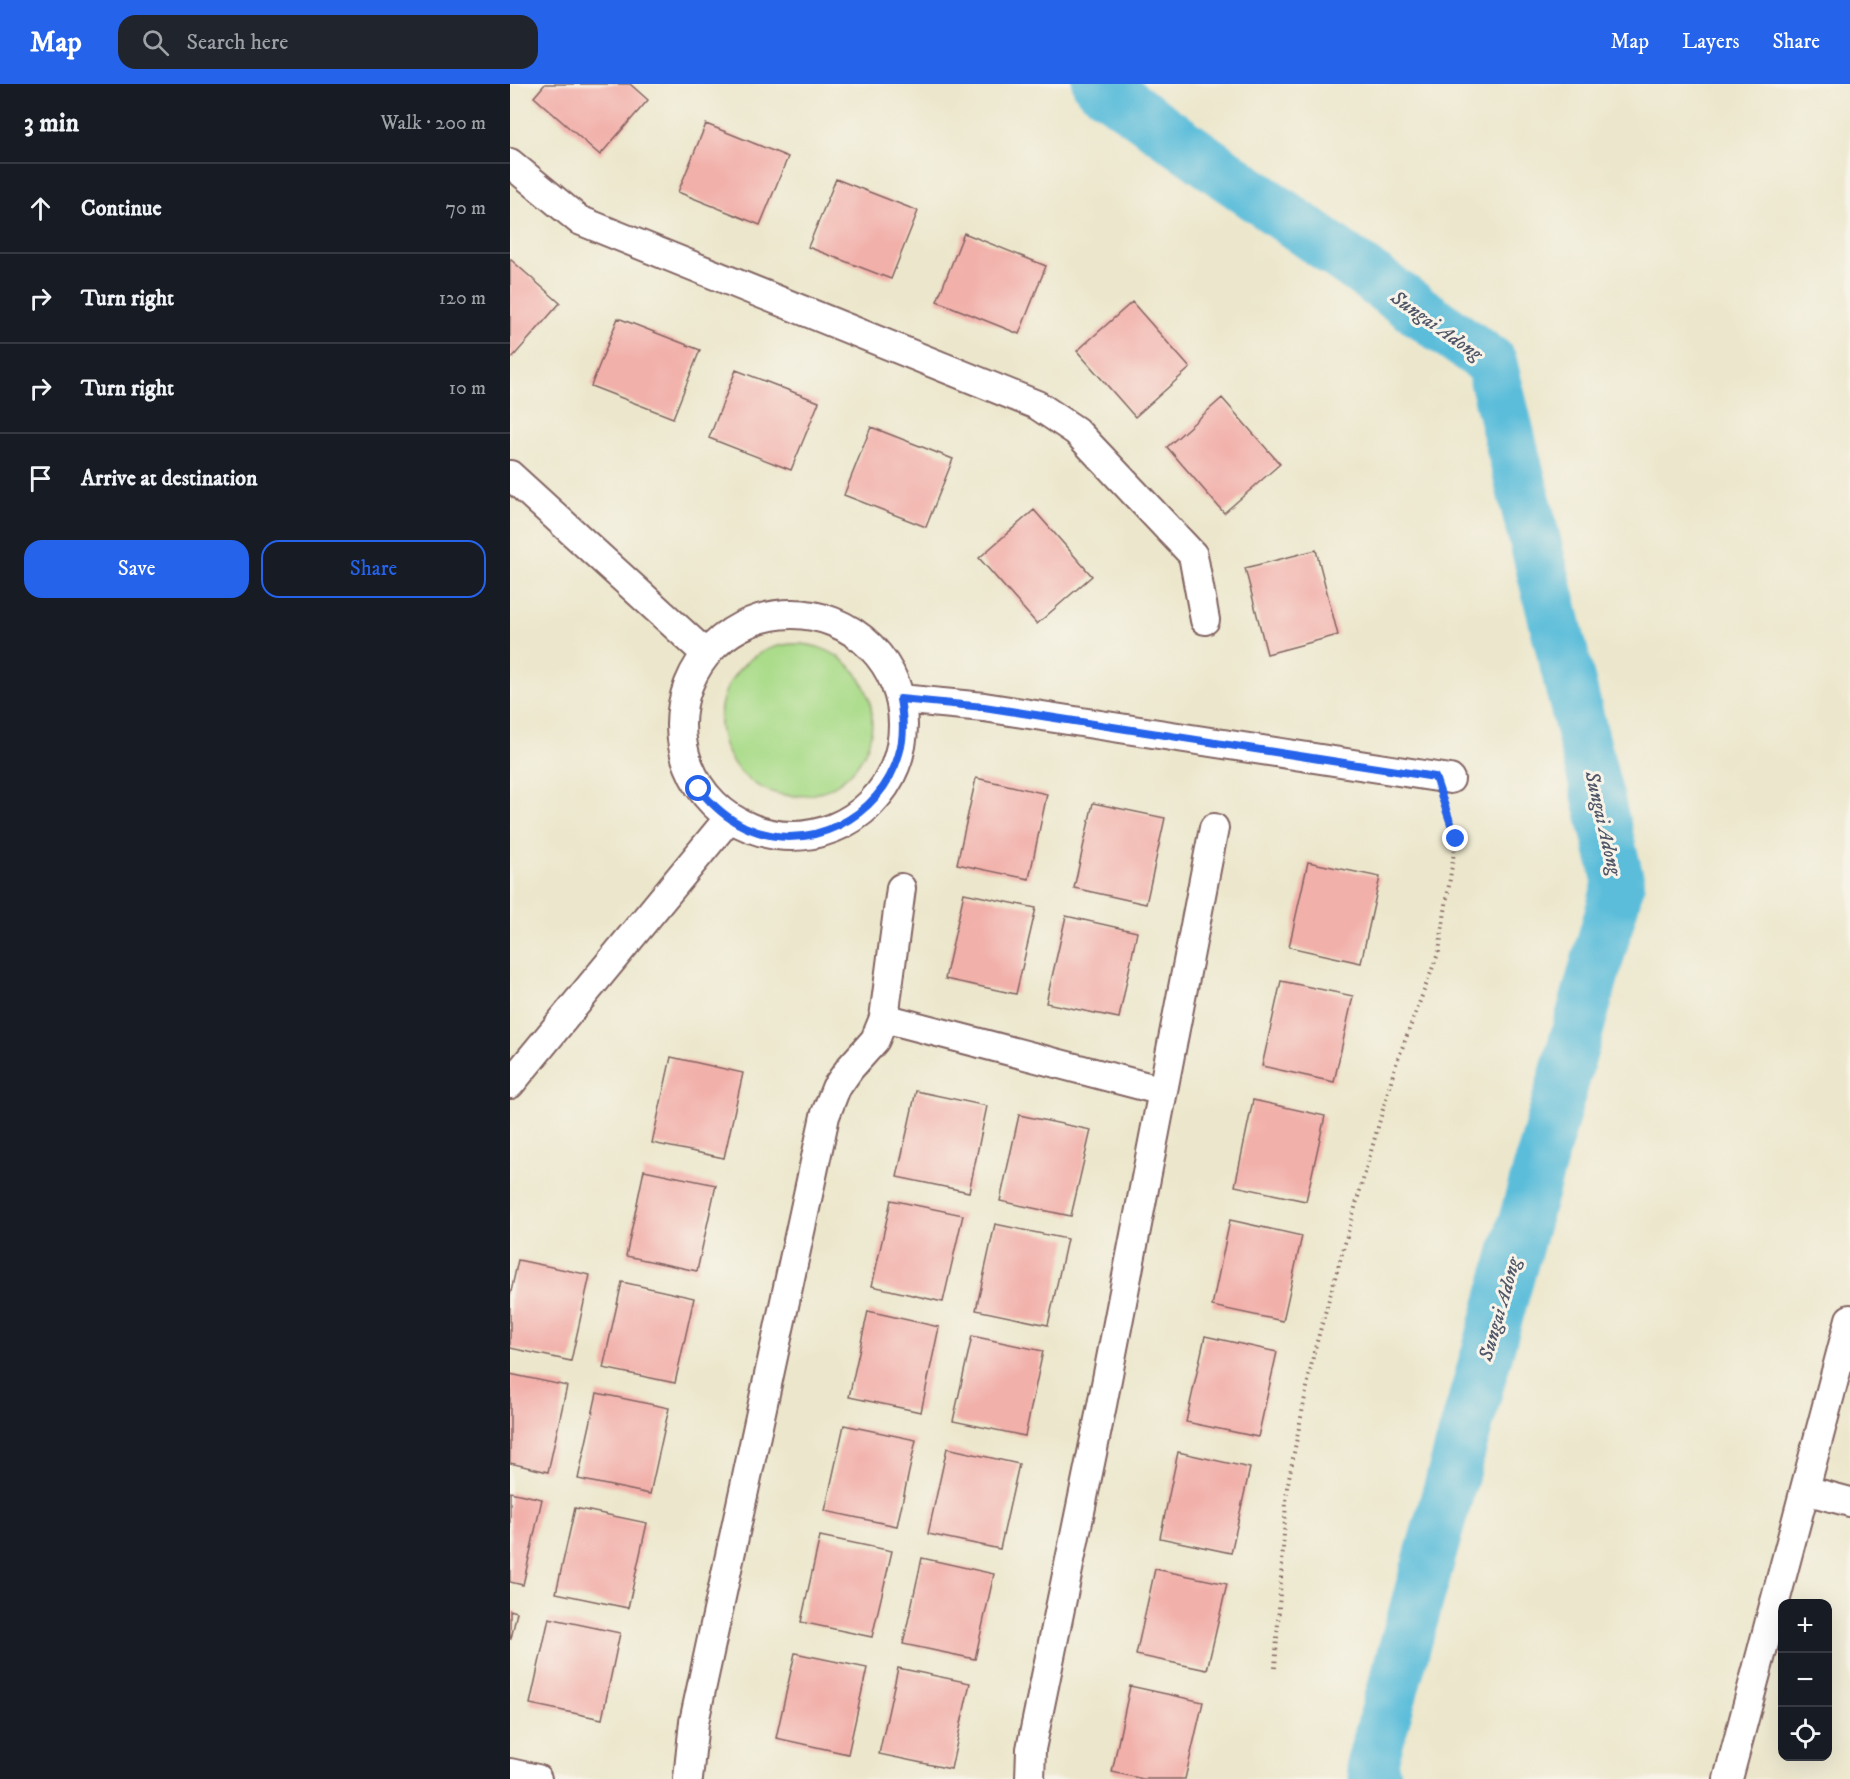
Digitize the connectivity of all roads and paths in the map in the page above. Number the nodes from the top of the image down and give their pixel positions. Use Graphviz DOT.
graph roads {
  1 [pos="510,163"];
  2 [pos="510,475"];
  3 [pos="1205,620"];
  4 [pos="706,654"];
  5 [pos="900,699"];
  6 [pos="1442,778"];
  7 [pos="729,818"];
  8 [pos="1214,828"];
  9 [pos="901,888"];
  10 [pos="884,1018"];
  11 [pos="510,1084"];
  12 [pos="1163,1091"];
  13 [pos="1850,1319"];
  14 [pos="1805,1490"];
  15 [pos="1850,1502"];
  16 [pos="1275,1668"];
  17 [pos="510,1773"];
  18 [pos="537,1779"];
  19 [pos="688,1779"];
  20 [pos="1030,1779"];
  21 [pos="1728,1779"];
  1 -- 3 [label="street"];
  2 -- 4 [label="street"];
  4 -- 5 [label="street"];
  4 -- 7 [label="street"];
  5 -- 6 [label="street"];
  5 -- 7 [label="street"];
  6 -- 16 [label="path"];
  7 -- 11 [label="street"];
  8 -- 12 [label="street"];
  9 -- 10 [label="street"];
  10 -- 12 [label="street"];
  10 -- 19 [label="street"];
  12 -- 20 [label="street"];
  13 -- 14 [label="street"];
  14 -- 15 [label="street"];
  14 -- 21 [label="street"];
  17 -- 18 [label="street"];
}
